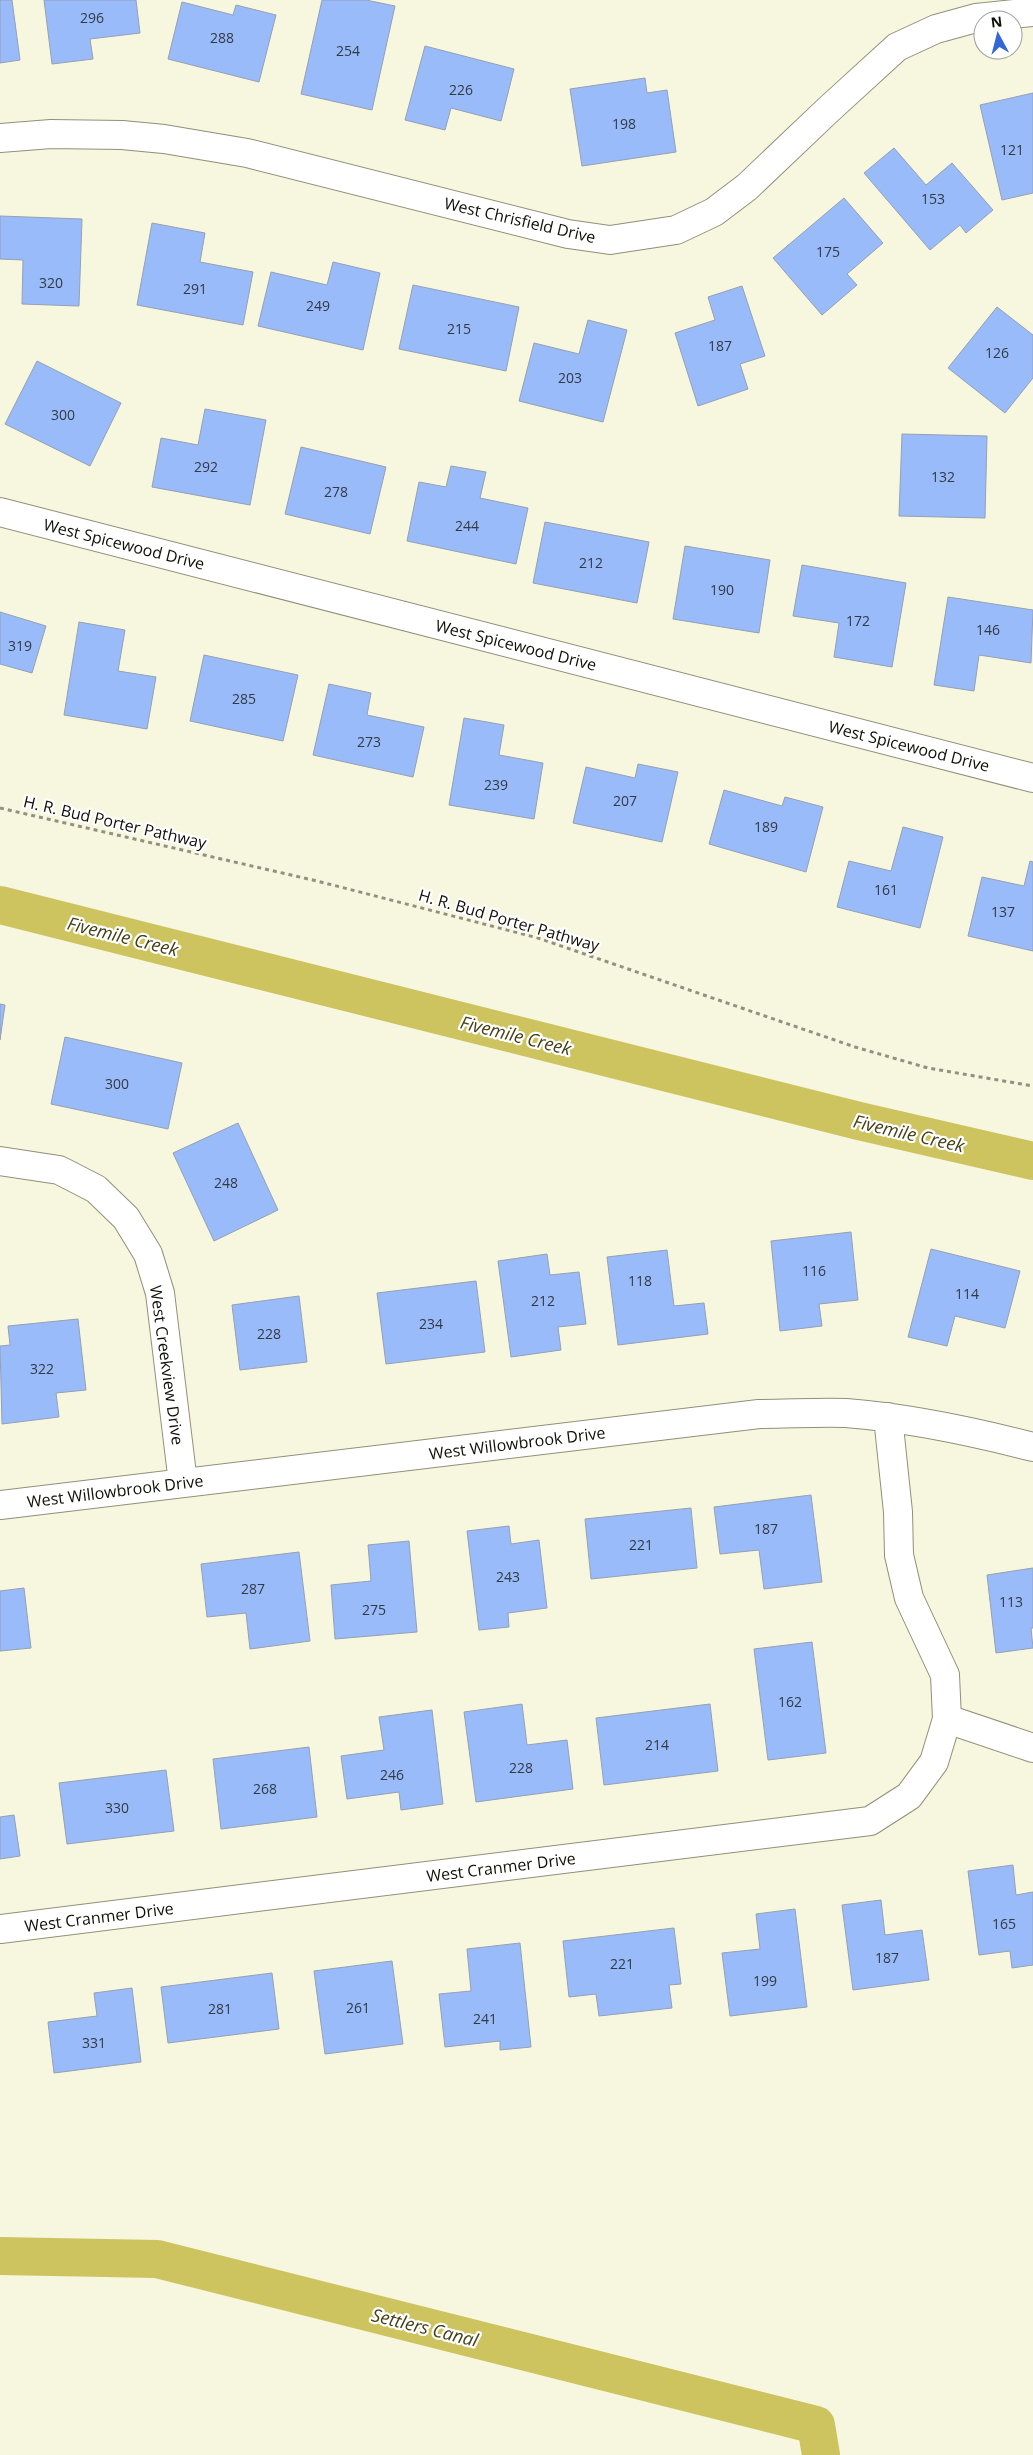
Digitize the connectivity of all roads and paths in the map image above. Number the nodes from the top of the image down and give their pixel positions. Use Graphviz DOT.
graph roads {
  1 [pos="1033,12"];
  2 [pos="0,138"];
  3 [pos="0,512"];
  4 [pos="1033,778"];
  5 [pos="0,808"];
  6 [pos="1033,1086"];
  7 [pos="0,1161"];
  8 [pos="888,1417"];
  9 [pos="1033,1446"];
  10 [pos="183,1483"];
  11 [pos="0,1505"];
  12 [pos="947,1719"];
  13 [pos="1033,1748"];
  14 [pos="0,1929"];
  1 -- 2 [label="street, West Chrisfield Drive"];
  3 -- 4 [label="street, West Spicewood Drive"];
  5 -- 6 [label="path, H. R. Bud Porter Pathway"];
  7 -- 10 [label="street, West Creekview Drive"];
  8 -- 9 [label="street, West Willowbrook Drive"];
  8 -- 10 [label="street, West Willowbrook Drive"];
  8 -- 12 [label="street, West Cranmer Drive"];
  10 -- 11 [label="street, West Willowbrook Drive"];
  12 -- 13 [label="street"];
  12 -- 14 [label="street, West Cranmer Drive"];
}
